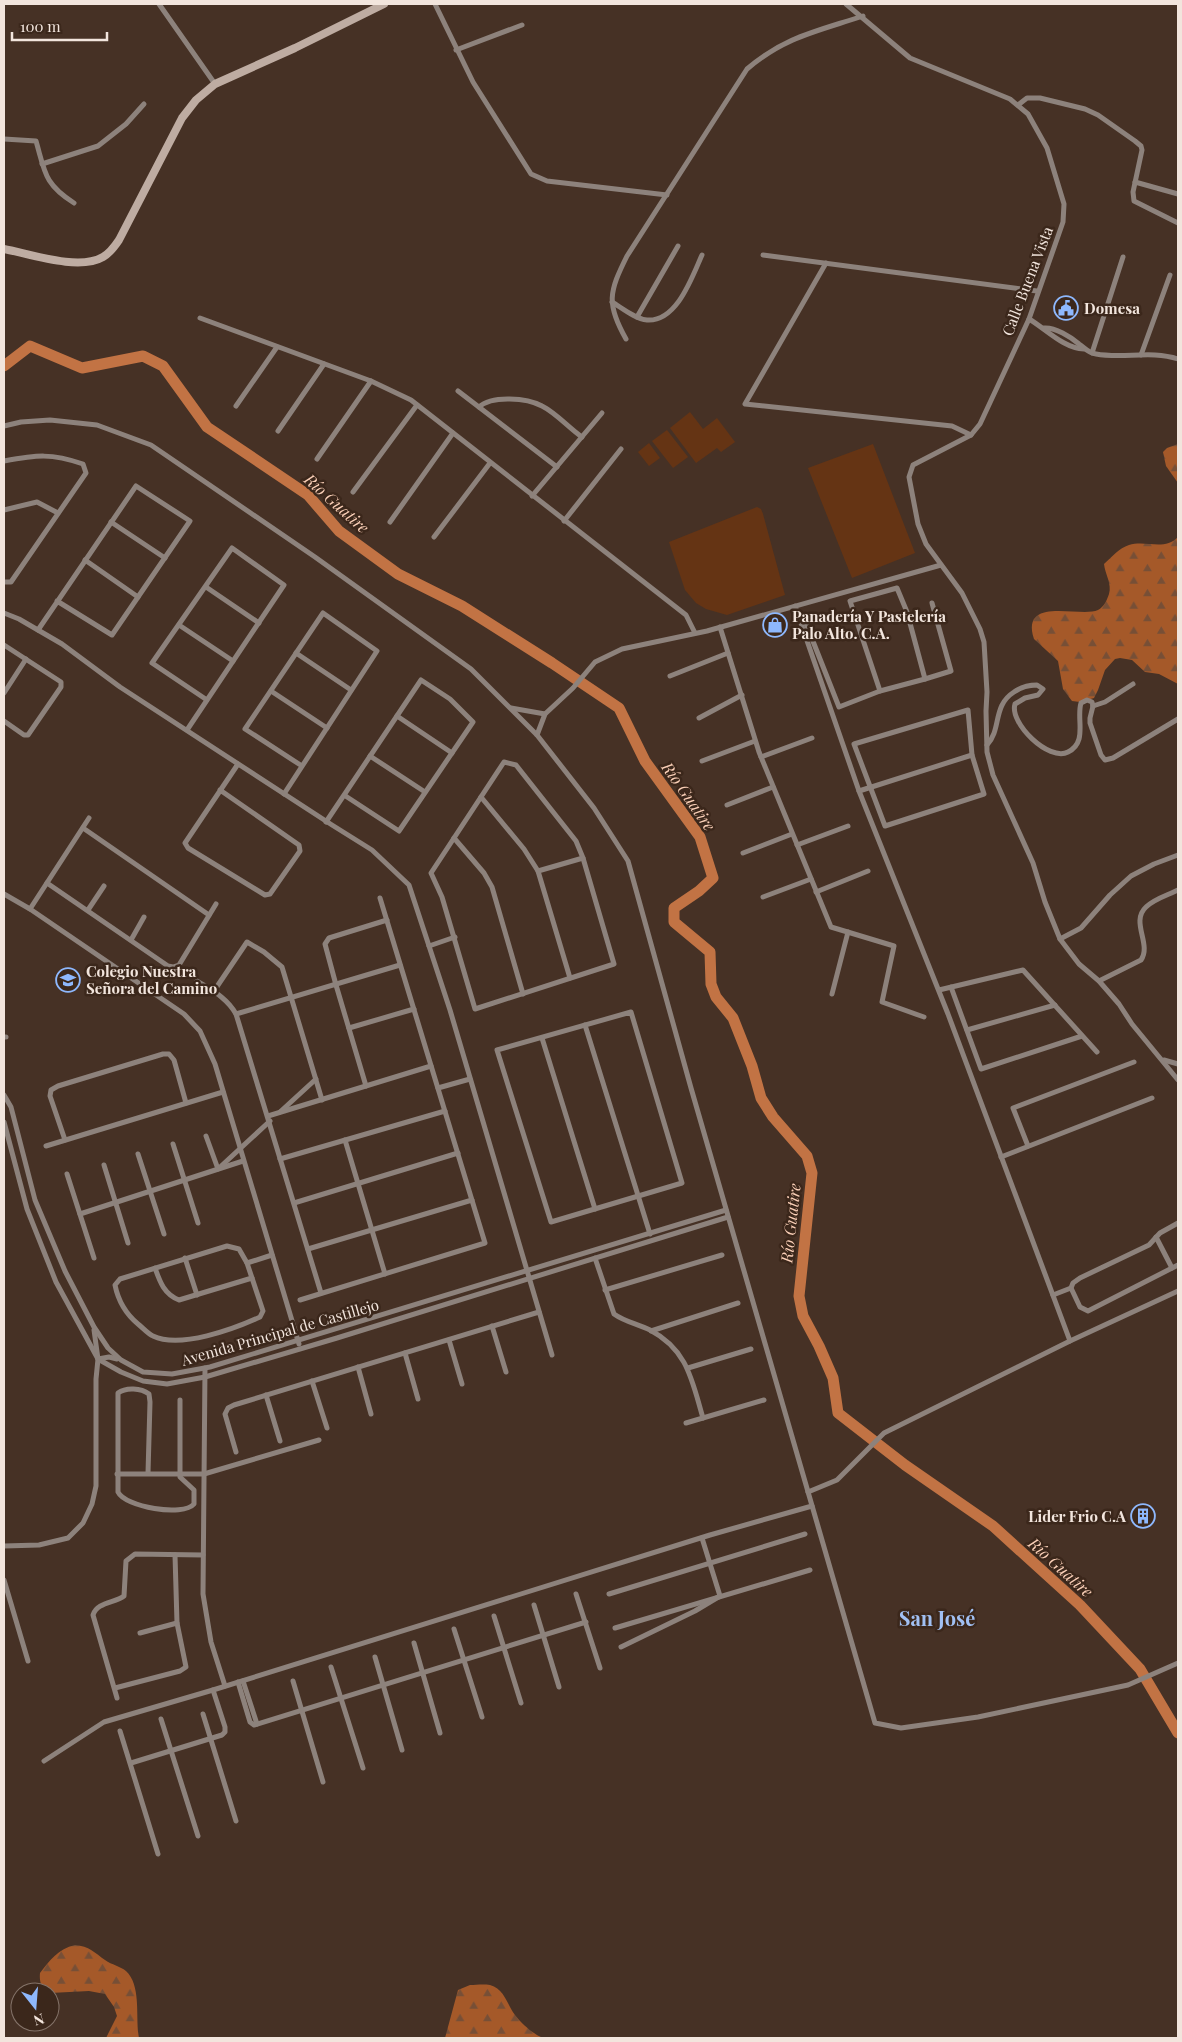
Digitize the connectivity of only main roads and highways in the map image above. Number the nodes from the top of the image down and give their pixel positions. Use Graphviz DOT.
graph roads {
  1 [pos="384,4"];
  2 [pos="4,249"];
  1 -- 2 [label="main road"];
}
